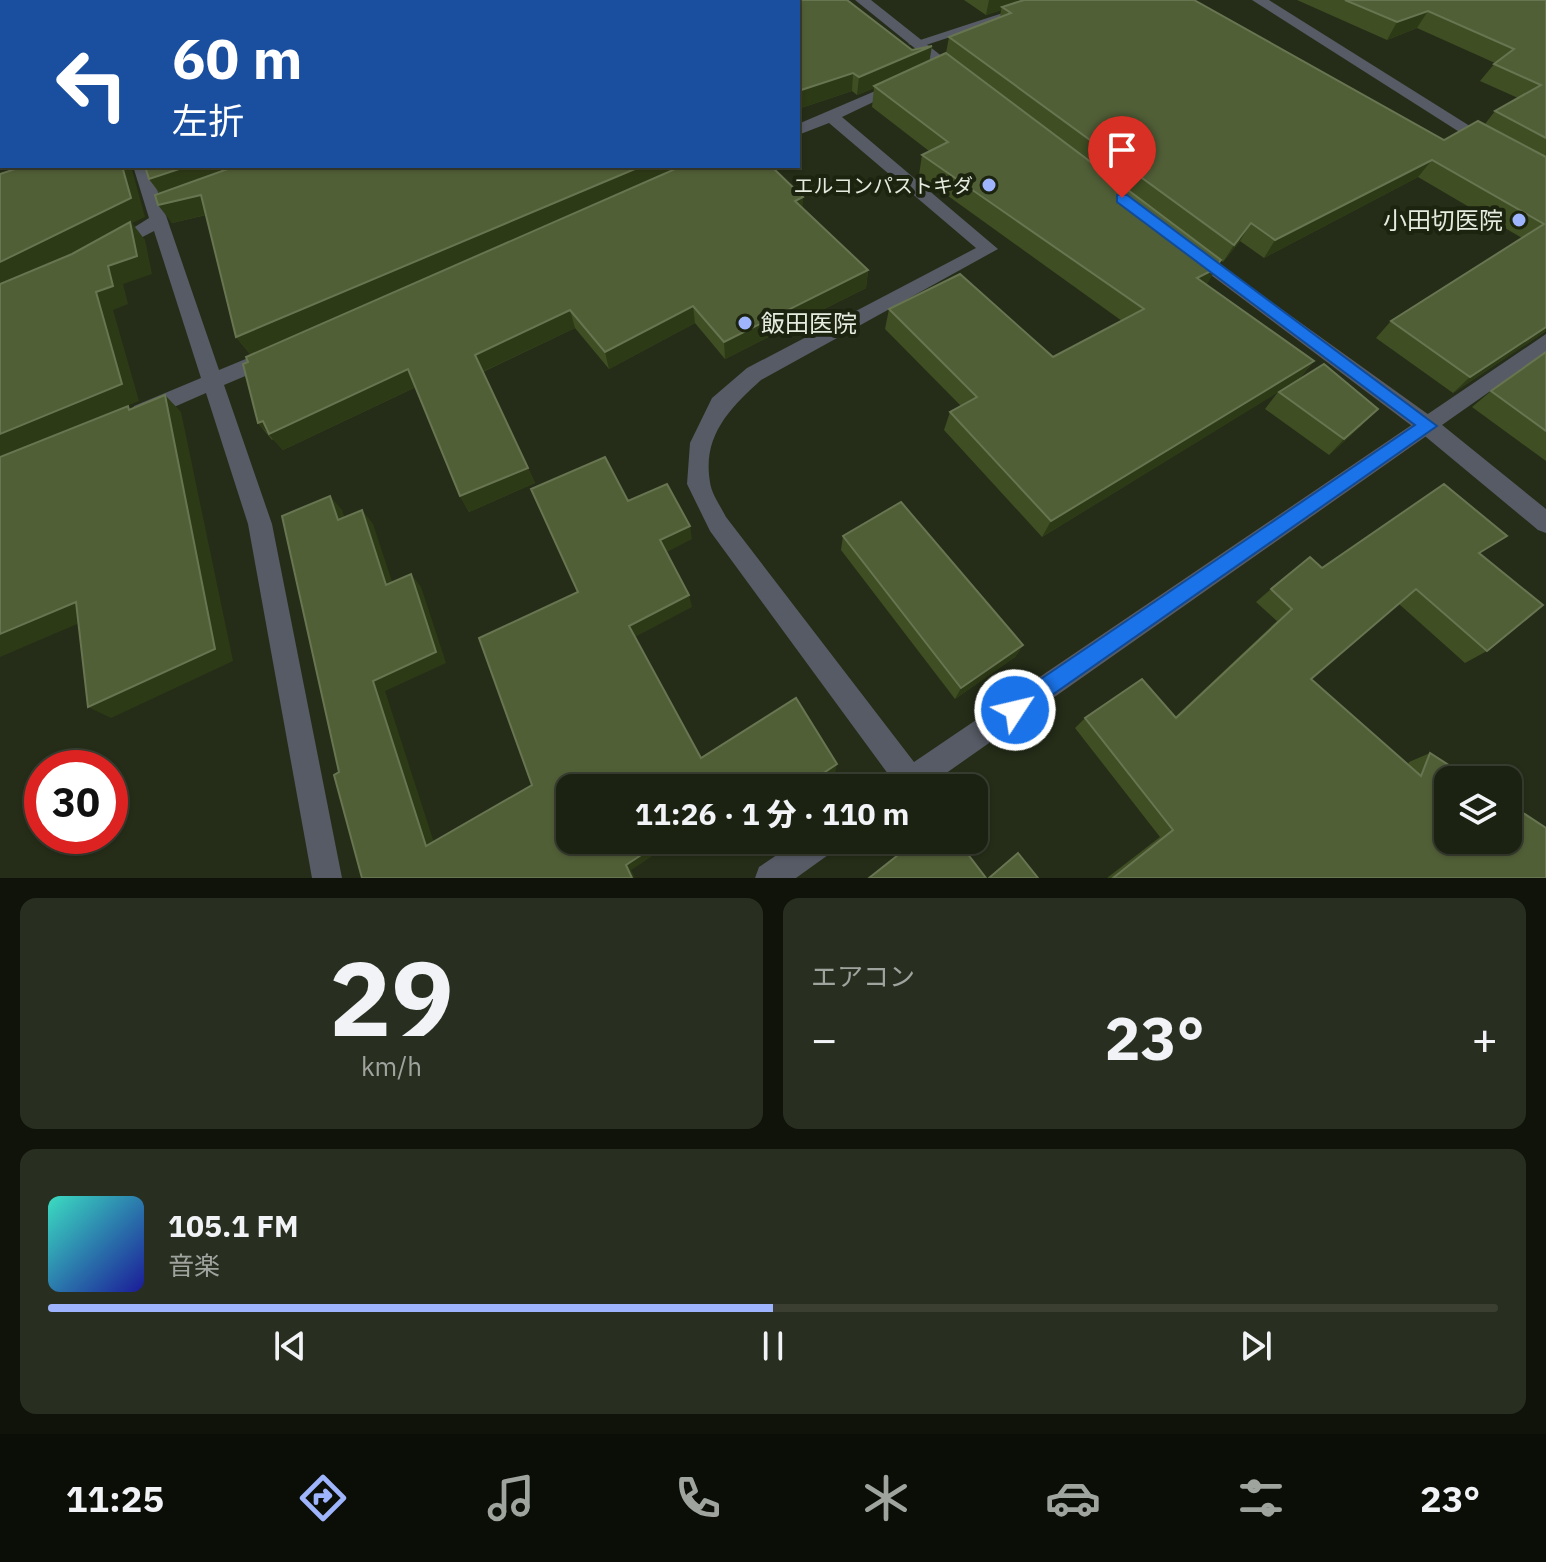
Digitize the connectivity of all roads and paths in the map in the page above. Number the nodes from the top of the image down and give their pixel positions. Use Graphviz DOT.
graph roads {
  1 [pos="862,0"];
  2 [pos="1056,0"];
  3 [pos="1259,0"];
  4 [pos="915,44"];
  5 [pos="930,72"];
  6 [pos="969,85"];
  7 [pos="832,117"];
  8 [pos="800,129"];
  9 [pos="1508,153"];
  10 [pos="142,168"];
  11 [pos="160,220"];
  12 [pos="1173,236"];
  13 [pos="93,257"];
  14 [pos="1546,342"];
  15 [pos="284,351"];
  16 [pos="212,383"];
  17 [pos="127,418"];
  18 [pos="1428,426"];
  19 [pos="1546,523"];
  20 [pos="898,774"];
  21 [pos="922,774"];
  22 [pos="805,854"];
  23 [pos="327,878"];
  24 [pos="770,878"];
  1 -- 4 [label="street"];
  2 -- 4 [label="street"];
  3 -- 9 [label="street"];
  4 -- 5 [label="street"];
  5 -- 6 [label="street"];
  5 -- 7 [label="street"];
  7 -- 8 [label="street"];
  7 -- 20 [label="street"];
  10 -- 11 [label="street"];
  11 -- 13 [label="street"];
  11 -- 16 [label="street"];
  12 -- 18 [label="street"];
  14 -- 18 [label="street"];
  15 -- 16 [label="street"];
  16 -- 17 [label="street"];
  16 -- 23 [label="street"];
  18 -- 19 [label="street"];
  18 -- 21 [label="street"];
  22 -- 24 [label="street"];
}
